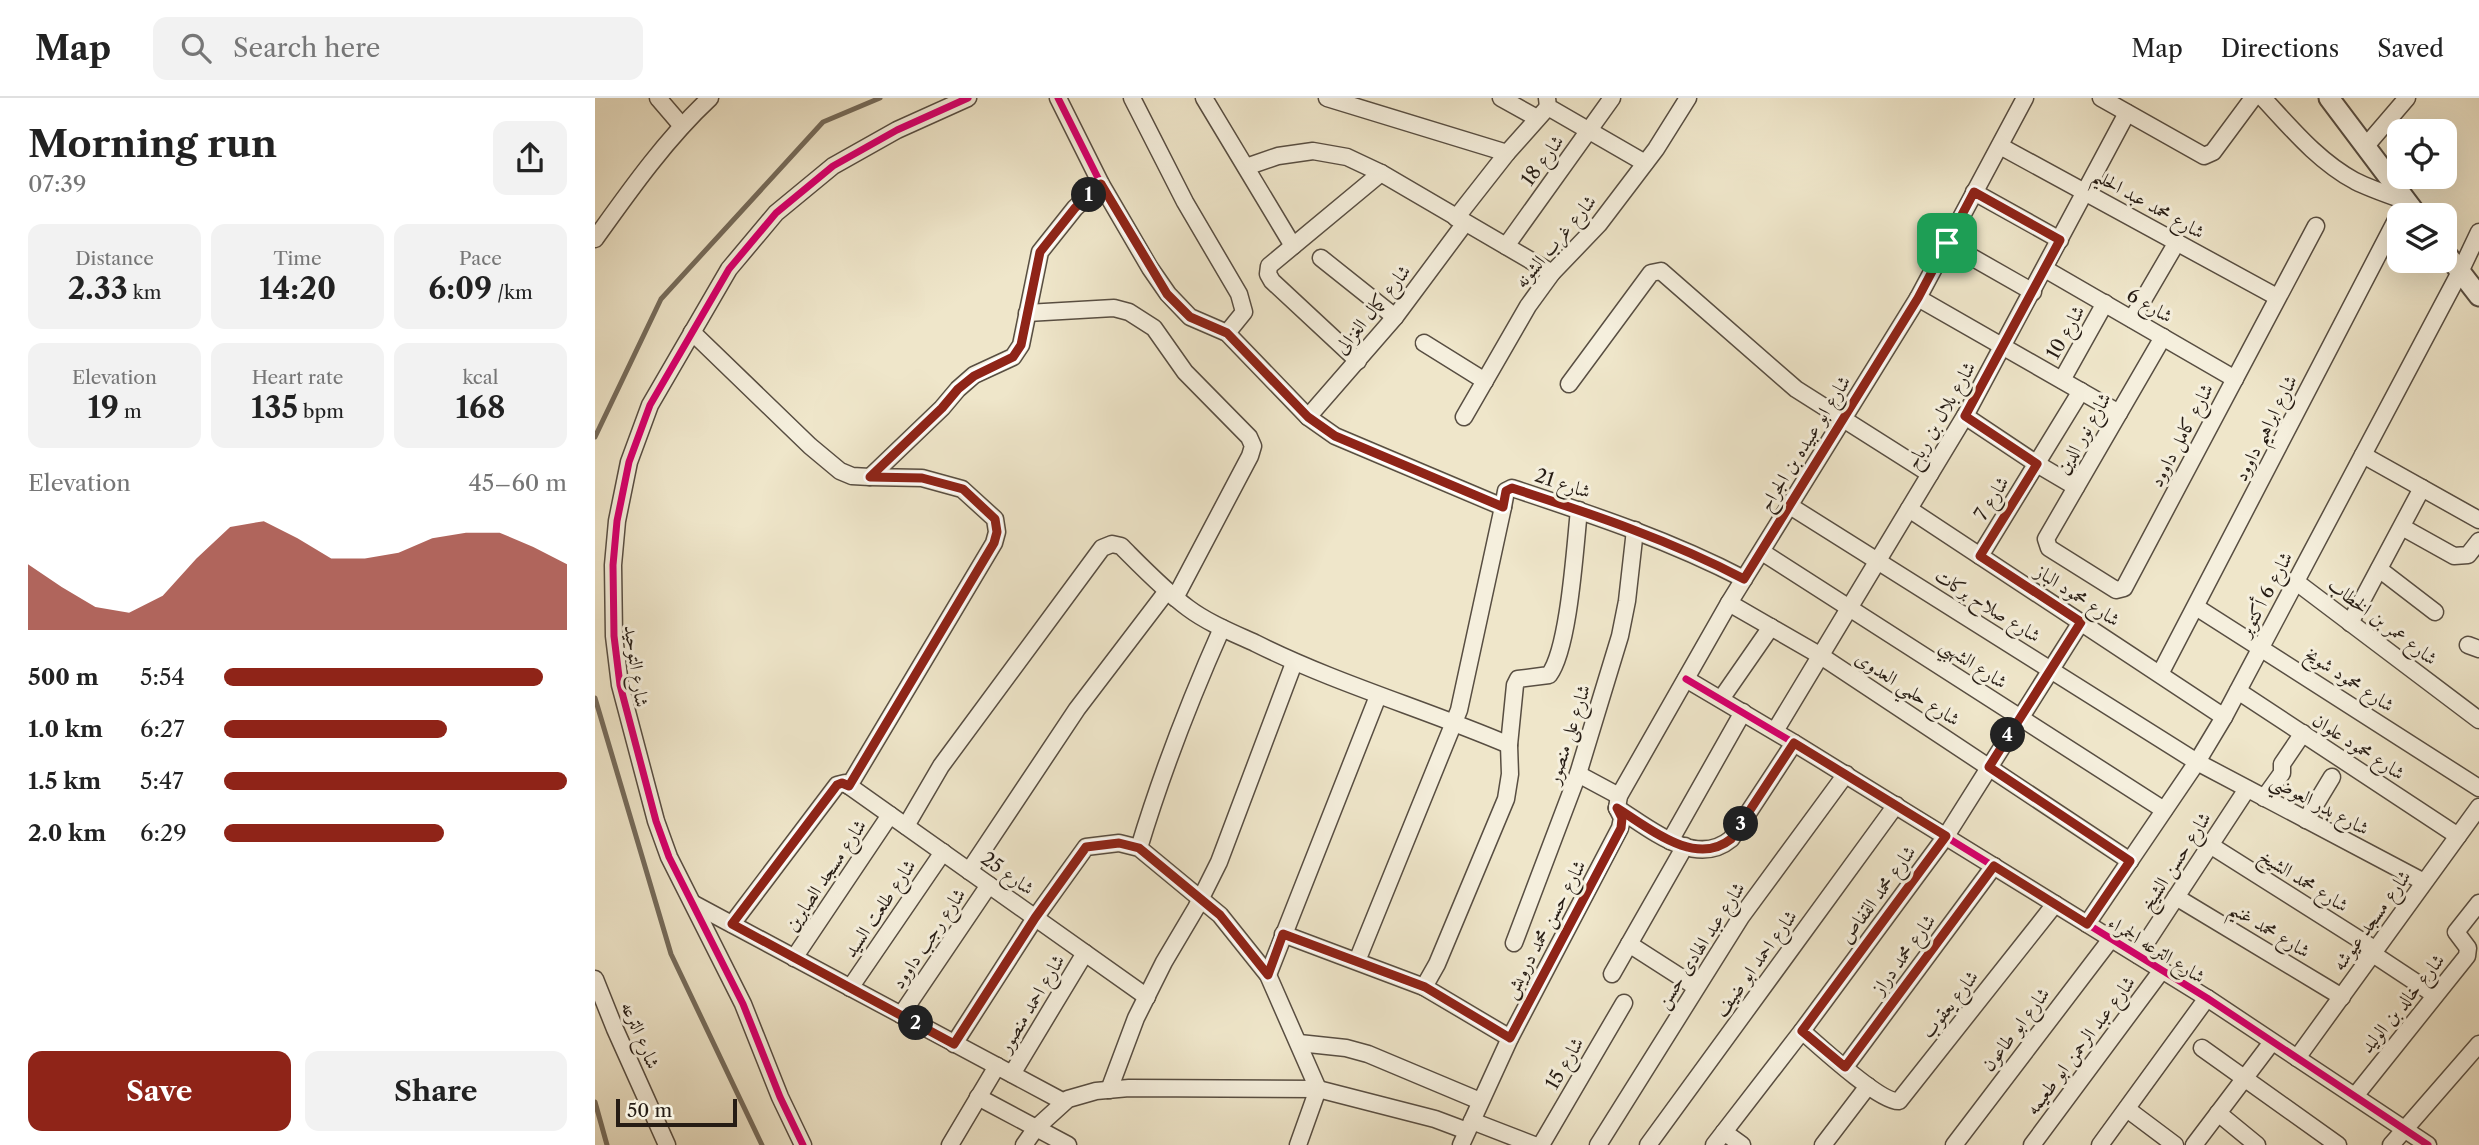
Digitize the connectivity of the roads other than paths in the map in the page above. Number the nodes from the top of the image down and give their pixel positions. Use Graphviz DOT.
graph roads {
  1 [pos="658,98"];
  2 [pos="710,98"];
  3 [pos="968,98"];
  4 [pos="1059,98"];
  5 [pos="1132,98"];
  6 [pos="1204,98"];
  7 [pos="1327,98"];
  8 [pos="1501,98"];
  9 [pos="1612,98"];
  10 [pos="1688,98"];
  11 [pos="2025,98"];
  12 [pos="2101,98"];
  13 [pos="2253,98"];
  14 [pos="2263,98"];
  15 [pos="2329,98"];
  16 [pos="2407,98"];
  17 [pos="1544,108"];
  18 [pos="2127,113"];
  19 [pos="682,126"];
  20 [pos="1589,131"];
  21 [pos="2000,146"];
  22 [pos="2365,147"];
  23 [pos="1507,153"];
  24 [pos="1645,163"];
  25 [pos="1247,167"];
  26 [pos="1381,173"];
  27 [pos="1101,184"];
  28 [pos="1974,192"];
  29 [pos="2085,192"];
  30 [pos="2401,203"];
  31 [pos="2407,203"];
  32 [pos="1461,220"];
  33 [pos="2316,226"];
  34 [pos="2479,232"];
  35 [pos="595,239"];
  36 [pos="2060,240"];
  37 [pos="2177,242"];
  38 [pos="1947,243"];
  39 [pos="1293,246"];
  40 [pos="1506,246"];
  41 [pos="2387,253"];
  42 [pos="1321,258"];
  43 [pos="2457,267"];
  44 [pos="2045,269"];
  45 [pos="2461,272"];
  46 [pos="1552,273"];
  47 [pos="2033,292"];
  48 [pos="2479,296"];
  49 [pos="2277,297"];
  50 [pos="1918,298"];
  51 [pos="2105,303"];
  52 [pos="1027,313"];
  53 [pos="1395,317"];
  54 [pos="2132,319"];
  55 [pos="692,332"];
  56 [pos="1227,333"];
  57 [pos="2163,337"];
  58 [pos="1425,343"];
  59 [pos="2004,347"];
  60 [pos="1358,361"];
  61 [pos="2235,379"];
  62 [pos="2062,380"];
  63 [pos="1485,381"];
  64 [pos="1569,384"];
  65 [pos="2081,391"];
  66 [pos="2119,413"];
  67 [pos="1965,416"];
  68 [pos="1308,417"];
  69 [pos="1464,417"];
  70 [pos="1843,421"];
  71 [pos="2363,455"];
  72 [pos="2037,464"];
  73 [pos="1930,474"];
  74 [pos="870,477"];
  75 [pos="2076,487"];
  76 [pos="2422,488"];
  77 [pos="1790,506"];
  78 [pos="1503,507"];
  79 [pos="1909,509"];
  80 [pos="1579,510"];
  81 [pos="2479,520"];
  82 [pos="2402,527"];
  83 [pos="1635,530"];
  84 [pos="2479,541"];
  85 [pos="2051,549"];
  86 [pos="1762,552"];
  87 [pos="1980,556"];
  88 [pos="1878,560"];
  89 [pos="2379,569"];
  90 [pos="1744,579"];
  91 [pos="2295,581"];
  92 [pos="1171,594"];
  93 [pos="1729,603"];
  94 [pos="2196,607"];
  95 [pos="1849,608"];
  96 [pos="2435,612"];
  97 [pos="2081,622"];
  98 [pos="2350,623"];
  99 [pos="1771,627"];
  100 [pos="1222,628"];
  101 [pos="2261,647"];
  102 [pos="1821,656"];
  103 [pos="1294,663"];
  104 [pos="2051,670"];
  105 [pos="2159,674"];
  106 [pos="1686,679"];
  107 [pos="2238,691"];
  108 [pos="1378,696"];
  109 [pos="1721,699"];
  110 [pos="1743,712"];
  111 [pos="2020,717"];
  112 [pos="2224,717"];
  113 [pos="2479,719"];
  114 [pos="1454,722"];
  115 [pos="1775,731"];
  116 [pos="2302,733"];
  117 [pos="1794,743"];
  118 [pos="1509,745"];
  119 [pos="2197,762"];
  120 [pos="1989,767"];
  121 [pos="1578,774"];
  122 [pos="1846,774"];
  123 [pos="2332,777"];
  124 [pos="847,784"];
  125 [pos="2479,788"];
  126 [pos="2247,789"];
  127 [pos="2264,798"];
  128 [pos="1618,802"];
  129 [pos="1896,805"];
  130 [pos="2479,807"];
  131 [pos="2164,810"];
  132 [pos="890,815"];
  133 [pos="2306,820"];
  134 [pos="906,826"];
  135 [pos="1946,836"];
  136 [pos="2458,836"];
  137 [pos="1678,844"];
  138 [pos="2210,845"];
  139 [pos="1139,848"];
  140 [pos="943,852"];
  141 [pos="2130,861"];
  142 [pos="1994,866"];
  143 [pos="969,871"];
  144 [pos="2424,883"];
  145 [pos="989,885"];
  146 [pos="1201,897"];
  147 [pos="2176,897"];
  148 [pos="2479,903"];
  149 [pos="694,904"];
  150 [pos="2055,904"];
  151 [pos="1035,918"];
  152 [pos="732,924"];
  153 [pos="2087,924"];
  154 [pos="1283,934"];
  155 [pos="2111,939"];
  156 [pos="1514,943"];
  157 [pos="1629,944"];
  158 [pos="2374,952"];
  159 [pos="1085,953"];
  160 [pos="2474,953"];
  161 [pos="2138,955"];
  162 [pos="794,958"];
  163 [pos="1357,961"];
  164 [pos="2162,970"];
  165 [pos="1612,974"];
  166 [pos="1268,975"];
  167 [pos="595,979"];
  168 [pos="1425,987"];
  169 [pos="1696,987"];
  170 [pos="850,988"];
  171 [pos="2435,995"];
  172 [pos="1147,997"];
  173 [pos="2342,997"];
  174 [pos="2207,998"];
  175 [pos="1624,1003"];
  176 [pos="901,1015"];
  177 [pos="1802,1031"];
  178 [pos="1510,1038"];
  179 [pos="2272,1042"];
  180 [pos="1300,1043"];
  181 [pos="954,1044"];
  182 [pos="2479,1044"];
  183 [pos="2202,1048"];
  184 [pos="2297,1058"];
  185 [pos="996,1066"];
  186 [pos="1845,1067"];
  187 [pos="1012,1074"];
  188 [pos="2245,1078"];
  189 [pos="1868,1086"];
  190 [pos="1318,1089"];
  191 [pos="1109,1090"];
  192 [pos="978,1097"];
  193 [pos="2355,1097"];
  194 [pos="1480,1101"];
  195 [pos="1064,1102"];
  196 [pos="2127,1110"];
  197 [pos="2218,1114"];
  198 [pos="1036,1128"];
  199 [pos="2403,1130"];
  200 [pos="1466,1132"];
  201 [pos="1724,1132"];
  202 [pos="660,1141"];
  203 [pos="803,1145"];
  204 [pos="950,1145"];
  205 [pos="1024,1145"];
  206 [pos="1068,1145"];
  207 [pos="1298,1145"];
  208 [pos="1534,1145"];
  209 [pos="1541,1145"];
  210 [pos="1598,1145"];
  211 [pos="1648,1145"];
  212 [pos="1714,1145"];
  213 [pos="1742,1145"];
  214 [pos="1823,1145"];
  215 [pos="1954,1145"];
  216 [pos="2032,1145"];
  217 [pos="2100,1145"];
  218 [pos="2175,1145"];
  219 [pos="2193,1145"];
  220 [pos="2257,1145"];
  221 [pos="2338,1145"];
  222 [pos="2391,1145"];
  223 [pos="2428,1145"];
  1 -- 19 [label="street"];
  2 -- 19 [label="street"];
  3 -- 55 [label="street, شارع التوحيد"];
  4 -- 27 [label="street"];
  5 -- 56 [label="street"];
  6 -- 25 [label="street"];
  7 -- 23 [label="street"];
  8 -- 17 [label="street"];
  9 -- 20 [label="street, شارع 18"];
  10 -- 24 [label="street, شارع غرب الشونه"];
  11 -- 21 [label="street, شارع ابو عبيده بن الجراح"];
  12 -- 18 [label="street"];
  13 -- 18 [label="street"];
  14 -- 30 [label="street"];
  15 -- 22 [label="street"];
  16 -- 22 [label="street"];
  17 -- 20 [label="street"];
  17 -- 23 [label="street, شارع كمال الغزالى"];
  18 -- 29 [label="street, شارع بلال بن رباح"];
  19 -- 35 [label="street"];
  20 -- 24 [label="street"];
  20 -- 40 [label="street, شارع 18"];
  21 -- 28 [label="street, شارع ابو عبيده بن الجراح"];
  21 -- 29 [label="street, شارع محمد عبد الحليم"];
  22 -- 31 [label="street"];
  23 -- 32 [label="street, شارع كمال الغزالى"];
  24 -- 46 [label="street, شارع غرب الشونه"];
  25 -- 26 [label="street"];
  25 -- 39 [label="street"];
  26 -- 32 [label="street"];
  26 -- 39 [label="street"];
  27 -- 52 [label="street"];
  27 -- 56 [label="street"];
  28 -- 36 [label="street"];
  28 -- 38 [label="street, شارع ابو عبيده بن الجراح"];
  29 -- 36 [label="street, شارع بلال بن رباح"];
  29 -- 37 [label="street, شارع محمد عبد الحليم"];
  32 -- 40 [label="street"];
  32 -- 53 [label="street, شارع كمال الغزالى"];
  33 -- 49 [label="street, شارع كامل داوود"];
  34 -- 45 [label="street, شارع 6 أكتوبر"];
  36 -- 44 [label="street, شارع بلال بن رباح"];
  37 -- 49 [label="street, شارع محمد عبد الحليم"];
  37 -- 54 [label="street"];
  38 -- 47 [label="street"];
  38 -- 50 [label="street, شارع ابو عبيده بن الجراح"];
  39 -- 60 [label="street"];
  40 -- 46 [label="street"];
  41 -- 94 [label="street, شارع ابراهيم داوود"];
  42 -- 53 [label="street"];
  43 -- 45 [label="street"];
  44 -- 47 [label="street, شارع بلال بن رباح"];
  44 -- 51 [label="street, شارع 6"];
  45 -- 48 [label="street"];
  45 -- 71 [label="street, شارع 6 أكتوبر"];
  46 -- 63 [label="street, شارع غرب الشونه"];
  47 -- 59 [label="street, شارع بلال بن رباح"];
  49 -- 61 [label="street, شارع كامل داوود"];
  50 -- 59 [label="street"];
  50 -- 70 [label="street, شارع ابو عبيده بن الجراح"];
  51 -- 54 [label="street, شارع 6"];
  51 -- 62 [label="street, شارع 10"];
  52 -- 74 [label="street"];
  52 -- 92 [label="street"];
  53 -- 60 [label="street, شارع كمال الغزالى"];
  54 -- 57 [label="street, شارع 6"];
  55 -- 74 [label="street"];
  55 -- 149 [label="street, شارع التوحيد"];
  56 -- 68 [label="street"];
  57 -- 61 [label="street, شارع 6"];
  57 -- 66 [label="street, شارع نور الدين"];
  58 -- 63 [label="street"];
  59 -- 62 [label="street"];
  59 -- 67 [label="street, شارع بلال بن رباح"];
  60 -- 68 [label="street, شارع كمال الغزالى"];
  61 -- 85 [label="street, شارع كامل داوود"];
  62 -- 65 [label="street"];
  63 -- 69 [label="street, شارع غرب الشونه"];
  64 -- 70 [label="street"];
  65 -- 66 [label="street"];
  65 -- 72 [label="street, شارع 7"];
  66 -- 75 [label="street, شارع نور الدين"];
  67 -- 72 [label="street"];
  67 -- 73 [label="street, شارع بلال بن رباح"];
  68 -- 78 [label="street"];
  70 -- 73 [label="street"];
  70 -- 77 [label="street, شارع ابو عبيده بن الجراح"];
  71 -- 76 [label="street"];
  71 -- 91 [label="street, شارع 6 أكتوبر"];
  72 -- 75 [label="street"];
  72 -- 87 [label="street, شارع 7"];
  73 -- 79 [label="street, شارع بلال بن رباح"];
  74 -- 124 [label="street"];
  75 -- 85 [label="street, شارع نور الدين"];
  76 -- 81 [label="street"];
  76 -- 82 [label="street"];
  77 -- 86 [label="street, شارع ابو عبيده بن الجراح"];
  77 -- 88 [label="street, شارع صلاح بركات"];
  78 -- 80 [label="street, شارع 21"];
  78 -- 114 [label="street"];
  79 -- 87 [label="street, شارع محمود الباز"];
  79 -- 88 [label="street, شارع بلال بن رباح"];
  80 -- 83 [label="street, شارع 21"];
  80 -- 118 [label="street"];
  82 -- 84 [label="street"];
  82 -- 89 [label="street"];
  83 -- 90 [label="street, شارع 21"];
  83 -- 121 [label="street, شارع على منصور"];
  86 -- 90 [label="street, شارع ابو عبيده بن الجراح"];
  86 -- 95 [label="street, شارع الشهبي"];
  87 -- 97 [label="street, شارع محمود الباز"];
  88 -- 95 [label="street, شارع بلال بن رباح"];
  88 -- 104 [label="street, شارع صلاح بركات"];
  89 -- 96 [label="street"];
  89 -- 98 [label="street"];
  90 -- 93 [label="street, شارع ابو عبيده بن الجراح"];
  91 -- 98 [label="street, شارع عمر بن الخطاب"];
  91 -- 101 [label="street, شارع 6 أكتوبر"];
  92 -- 100 [label="street"];
  92 -- 134 [label="street"];
  92 -- 143 [label="street"];
  93 -- 99 [label="street, شارع حلمي العدوى"];
  93 -- 106 [label="street, شارع ابو عبيده بن الجراح"];
  94 -- 101 [label="street, شارع محمود شويخ"];
  94 -- 105 [label="street, شارع ابراهيم داوود"];
  95 -- 102 [label="street, شارع بلال بن رباح"];
  95 -- 111 [label="street, شارع الشهبي"];
  97 -- 104 [label="street, شارع محمد القفاص"];
  97 -- 105 [label="street, شارع محمود الباز"];
  98 -- 113 [label="street, شارع عمر بن الخطاب"];
  99 -- 102 [label="street, شارع حلمي العدوى"];
  99 -- 109 [label="street"];
  100 -- 103 [label="street"];
  100 -- 139 [label="street"];
  101 -- 107 [label="street, شارع 6 أكتوبر"];
  101 -- 125 [label="street, شارع محمود شويخ"];
  102 -- 115 [label="street, شارع بلال بن رباح"];
  102 -- 120 [label="street, شارع حلمي العدوى"];
  103 -- 108 [label="street"];
  103 -- 146 [label="street"];
  104 -- 111 [label="street, شارع محمد القفاص"];
  104 -- 119 [label="street, شارع صلاح بركات"];
  105 -- 112 [label="street, شارع محمود الباز"];
  106 -- 109 [label="street, شارع الترعه الحمراء"];
  106 -- 128 [label="street, شارع ابو عبيده بن الجراح"];
  107 -- 112 [label="street, شارع 6 أكتوبر"];
  107 -- 116 [label="street, شارع محمود علوان"];
  108 -- 114 [label="street"];
  108 -- 154 [label="street"];
  109 -- 110 [label="street, شارع الترعه الحمراء"];
  110 -- 115 [label="street, شارع الترعه الحمراء"];
  110 -- 137 [label="street"];
  111 -- 120 [label="street, شارع محمد القفاص"];
  111 -- 131 [label="street, شارع الشهبي"];
  112 -- 119 [label="street, شارع 6 أكتوبر"];
  114 -- 118 [label="street"];
  114 -- 163 [label="street"];
  115 -- 117 [label="street, شارع الترعه الحمراء"];
  116 -- 127 [label="street"];
  116 -- 136 [label="street, شارع محمود علوان"];
  117 -- 122 [label="street, شارع الترعه الحمراء"];
  117 -- 137 [label="street"];
  118 -- 168 [label="street"];
  119 -- 126 [label="street, شارع بدر العوضي"];
  119 -- 131 [label="street, شارع 6 أكتوبر"];
  120 -- 135 [label="street, شارع محمد القفاص"];
  120 -- 141 [label="street, شارع حلمي العدوى"];
  121 -- 128 [label="street"];
  121 -- 156 [label="street, شارع على منصور"];
  122 -- 129 [label="street, شارع الترعه الحمراء"];
  122 -- 169 [label="street, شارع عبد الهادى حسن"];
  123 -- 133 [label="street"];
  124 -- 132 [label="street, شارع 25"];
  124 -- 152 [label="street"];
  126 -- 127 [label="street, شارع بدر العوضي"];
  126 -- 138 [label="street, شارع حسن الشيخ"];
  127 -- 133 [label="street, شارع بدر العوضي"];
  128 -- 137 [label="street"];
  128 -- 178 [label="street, شارع حسن محمد درويش"];
  129 -- 135 [label="street, شارع الترعه الحمراء"];
  129 -- 211 [label="street, شارع احمد ابو ضيف"];
  130 -- 136 [label="street, شارع مسجد عيوشه"];
  131 -- 141 [label="street, شارع 6 أكتوبر"];
  132 -- 134 [label="street, شارع 25"];
  132 -- 162 [label="street, شارع مسجد الصابرين"];
  133 -- 144 [label="street, شارع بدر العوضي"];
  134 -- 140 [label="street, شارع 25"];
  135 -- 142 [label="street, شارع الترعه الحمراء"];
  135 -- 177 [label="street, شارع محمد القفاص"];
  136 -- 144 [label="street, شارع مسجد عيوشه"];
  137 -- 157 [label="street"];
  138 -- 147 [label="street, شارع حسن الشيخ"];
  138 -- 158 [label="street, شارع محمد الشيخ"];
  139 -- 146 [label="street"];
  139 -- 151 [label="street"];
  140 -- 143 [label="street, شارع 25"];
  140 -- 170 [label="street, شارع طلعت السيد"];
  141 -- 153 [label="street, شارع 6 أكتوبر"];
  142 -- 150 [label="street, شارع الترعه الحمراء"];
  142 -- 186 [label="street, شارع محمد دراز"];
  143 -- 145 [label="street, شارع 25"];
  144 -- 158 [label="street, شارع مسجد عيوشه"];
  145 -- 151 [label="street, شارع 25"];
  145 -- 176 [label="street, شارع رجب داوود"];
  146 -- 166 [label="street"];
  146 -- 172 [label="street"];
  147 -- 161 [label="street, شارع حسن الشيخ"];
  147 -- 173 [label="street, شارع محمد غنيم"];
  148 -- 160 [label="street, شارع خالد بن الوليد"];
  149 -- 152 [label="street"];
  149 -- 203 [label="street, شارع التوحيد"];
  150 -- 153 [label="street, شارع الترعه الحمراء"];
  150 -- 189 [label="street, شارع يعقوب"];
  151 -- 159 [label="street, شارع 25"];
  151 -- 181 [label="street"];
  152 -- 162 [label="street"];
  153 -- 155 [label="street, شارع الترعه الحمراء"];
  154 -- 163 [label="street"];
  154 -- 166 [label="street"];
  155 -- 161 [label="street, شارع الترعه الحمراء"];
  155 -- 215 [label="street, شارع ابو طاعون"];
  157 -- 165 [label="street"];
  157 -- 169 [label="street"];
  158 -- 171 [label="street, شارع محمد الشيخ"];
  158 -- 173 [label="street, شارع مسجد عيوشه"];
  159 -- 172 [label="street, شارع 25"];
  159 -- 187 [label="street, شارع احمد منصور"];
  160 -- 171 [label="street, شارع خالد بن الوليد"];
  161 -- 164 [label="street, شارع الترعه الحمراء"];
  162 -- 170 [label="street"];
  163 -- 168 [label="street"];
  164 -- 174 [label="street, شارع الترعه الحمراء"];
  164 -- 216 [label="street, شارع عبد الرحمن ابو طعيمه"];
  166 -- 180 [label="street"];
  167 -- 202 [label="street, شارع الترعه"];
  168 -- 178 [label="street"];
  169 -- 210 [label="street, شارع عبد الهادى حسن"];
  170 -- 176 [label="street"];
  171 -- 193 [label="street, شارع خالد بن الوليد"];
  172 -- 191 [label="street"];
  173 -- 184 [label="street, شارع مسجد عيوشه"];
  174 -- 179 [label="street, شارع الترعه الحمراء"];
  174 -- 196 [label="street"];
  175 -- 209 [label="street, شارع 15"];
  176 -- 181 [label="street"];
  177 -- 186 [label="street"];
  177 -- 201 [label="street, شارع محمد القفاص"];
  178 -- 194 [label="street, شارع حسن محمد درويش"];
  179 -- 184 [label="street, شارع الترعه الحمراء"];
  179 -- 188 [label="street"];
  180 -- 190 [label="street"];
  180 -- 194 [label="street"];
  181 -- 185 [label="street"];
  182 -- 199 [label="street"];
  183 -- 188 [label="street"];
  184 -- 193 [label="street, شارع الترعه الحمراء"];
  185 -- 187 [label="street"];
  185 -- 192 [label="street"];
  186 -- 189 [label="street"];
  187 -- 195 [label="street"];
  188 -- 197 [label="street"];
  188 -- 221 [label="street"];
  189 -- 214 [label="street"];
  190 -- 191 [label="street"];
  190 -- 200 [label="street"];
  190 -- 207 [label="street"];
  191 -- 195 [label="street"];
  192 -- 198 [label="street"];
  192 -- 204 [label="street"];
  193 -- 199 [label="street, شارع الترعه الحمراء"];
  194 -- 200 [label="street, شارع حسن محمد درويش"];
  195 -- 198 [label="street"];
  196 -- 217 [label="street"];
  196 -- 218 [label="street"];
  197 -- 219 [label="street"];
  197 -- 220 [label="street"];
  198 -- 205 [label="street"];
  198 -- 206 [label="street"];
  199 -- 222 [label="street"];
  199 -- 223 [label="street, شارع الترعه الحمراء"];
  200 -- 208 [label="street"];
  201 -- 212 [label="street, شارع محمد القفاص"];
  201 -- 213 [label="street"];
}
